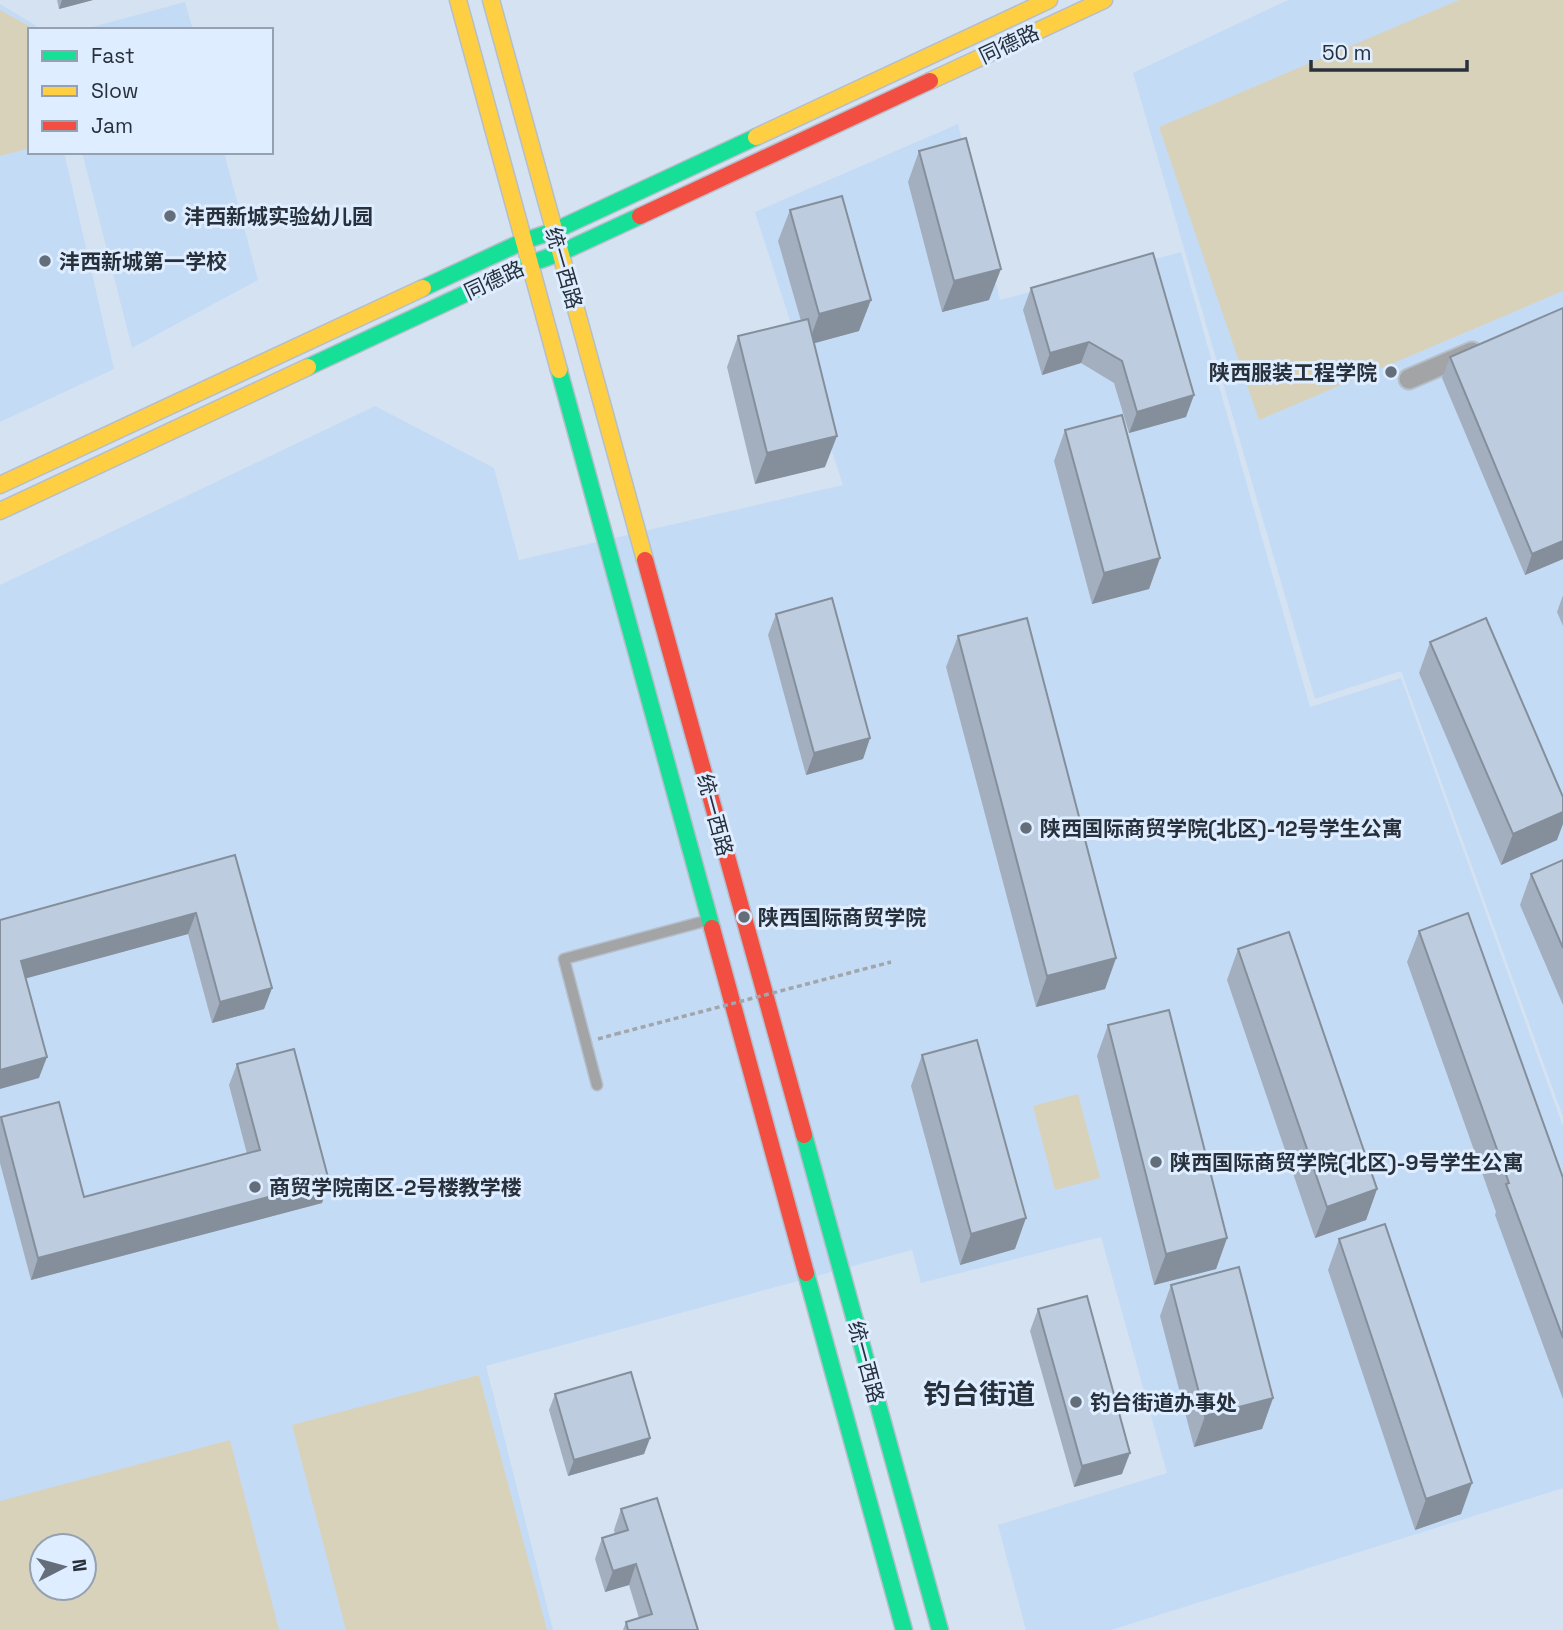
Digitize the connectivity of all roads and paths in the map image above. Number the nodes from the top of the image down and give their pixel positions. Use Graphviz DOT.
graph roads {
  1 [pos="457,0"];
  2 [pos="491,0"];
  3 [pos="1049,0"];
  4 [pos="1104,0"];
  5 [pos="554,231"];
  6 [pos="524,241"];
  7 [pos="561,253"];
  8 [pos="529,264"];
  9 [pos="1486,346"];
  10 [pos="1409,379"];
  11 [pos="0,485"];
  12 [pos="0,511"];
  13 [pos="709,920"];
  14 [pos="891,962"];
  15 [pos="616,1034"];
  16 [pos="597,1085"];
  17 [pos="904,1630"];
  18 [pos="940,1630"];
  1 -- 6 [label="main road, 统一西路"];
  2 -- 5 [label="main road, 统一西路"];
  3 -- 5 [label="main road, 同德路"];
  4 -- 7 [label="main road, 同德路"];
  5 -- 6 [label="main road, 同德路"];
  5 -- 7 [label="main road, 统一西路"];
  6 -- 8 [label="main road, 统一西路"];
  6 -- 11 [label="main road, 同德路"];
  7 -- 8 [label="main road, 同德路"];
  7 -- 18 [label="main road, 统一西路"];
  8 -- 12 [label="main road, 同德路"];
  8 -- 13 [label="main road, 统一西路"];
  9 -- 10 [label="street"];
  13 -- 16 [label="lane"];
  13 -- 17 [label="main road, 统一西路"];
  14 -- 15 [label="path, bridge"];
}
